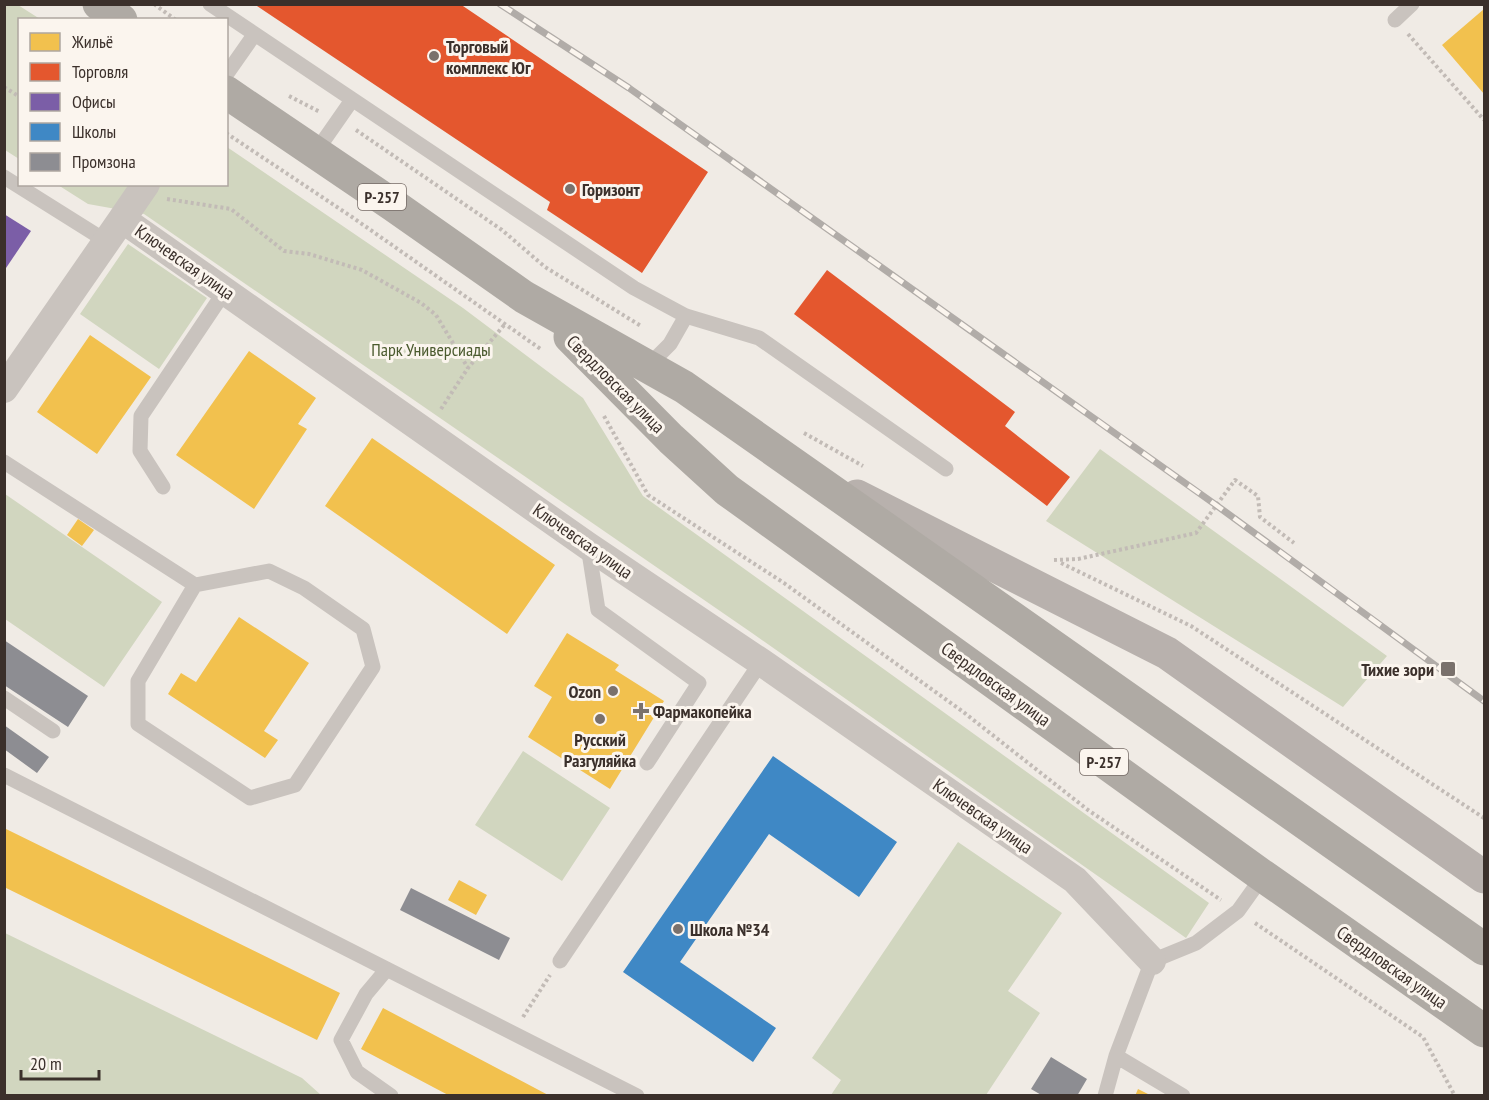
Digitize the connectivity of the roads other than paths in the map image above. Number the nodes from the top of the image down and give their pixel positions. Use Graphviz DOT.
graph roads {
  1 [pos="99,4"];
  2 [pos="210,4"];
  3 [pos="1412,4"];
  4 [pos="118,18"];
  5 [pos="1395,20"];
  6 [pos="254,35"];
  7 [pos="228,72"];
  8 [pos="228,93"];
  9 [pos="352,100"];
  10 [pos="315,153"];
  11 [pos="4,177"];
  12 [pos="18,184"];
  13 [pos="23,186"];
  14 [pos="143,189"];
  15 [pos="114,230"];
  16 [pos="225,291"];
  17 [pos="536,304"];
  18 [pos="686,316"];
  19 [pos="647,367"];
  20 [pos="4,390"];
  21 [pos="781,457"];
  22 [pos="4,462"];
  23 [pos="946,469"];
  24 [pos="163,488"];
  25 [pos="588,546"];
  26 [pos="195,585"];
  27 [pos="761,662"];
  28 [pos="4,698"];
  29 [pos="53,730"];
  30 [pos="647,763"];
  31 [pos="4,775"];
  32 [pos="1263,876"];
  33 [pos="1485,877"];
  34 [pos="1485,949"];
  35 [pos="560,961"];
  36 [pos="1152,961"];
  37 [pos="387,969"];
  38 [pos="1485,1031"];
  39 [pos="1116,1056"];
  40 [pos="391,1095"];
  41 [pos="637,1095"];
  42 [pos="1105,1095"];
  43 [pos="1183,1095"];
  1 -- 4 [label="highway"];
  2 -- 6 [label="lane"];
  3 -- 5 [label="lane"];
  6 -- 7 [label="lane"];
  6 -- 9 [label="lane"];
  8 -- 10 [label="highway, Свердловская улица / Р-257"];
  9 -- 10 [label="lane"];
  9 -- 18 [label="lane"];
  10 -- 17 [label="highway, Свердловская улица / Р-257"];
  11 -- 12 [label="lane, Ключевская улица"];
  13 -- 15 [label="lane, Ключевская улица"];
  14 -- 15 [label="street"];
  15 -- 16 [label="street, Ключевская улица"];
  15 -- 20 [label="street"];
  16 -- 24 [label="lane"];
  16 -- 25 [label="street, Ключевская улица"];
  17 -- 19 [label="highway, Свердловская улица / Р-257"];
  17 -- 32 [label="highway, Свердловская улица / Р-257"];
  18 -- 19 [label="lane"];
  18 -- 23 [label="lane"];
  19 -- 21 [label="highway, Свердловская улица / Р-257"];
  21 -- 33 [label="main road"];
  21 -- 34 [label="highway, Свердловская улица / Р-257"];
  22 -- 26 [label="lane"];
  25 -- 27 [label="street, Ключевская улица"];
  25 -- 30 [label="lane"];
  26 -- 26 [label="lane"];
  27 -- 35 [label="lane"];
  27 -- 36 [label="street, Ключевская улица"];
  28 -- 29 [label="lane"];
  31 -- 37 [label="lane"];
  32 -- 36 [label="lane"];
  32 -- 38 [label="highway, Свердловская улица / Р-257"];
  36 -- 39 [label="lane"];
  37 -- 40 [label="lane"];
  37 -- 41 [label="lane"];
  39 -- 42 [label="lane"];
  39 -- 43 [label="lane"];
}
